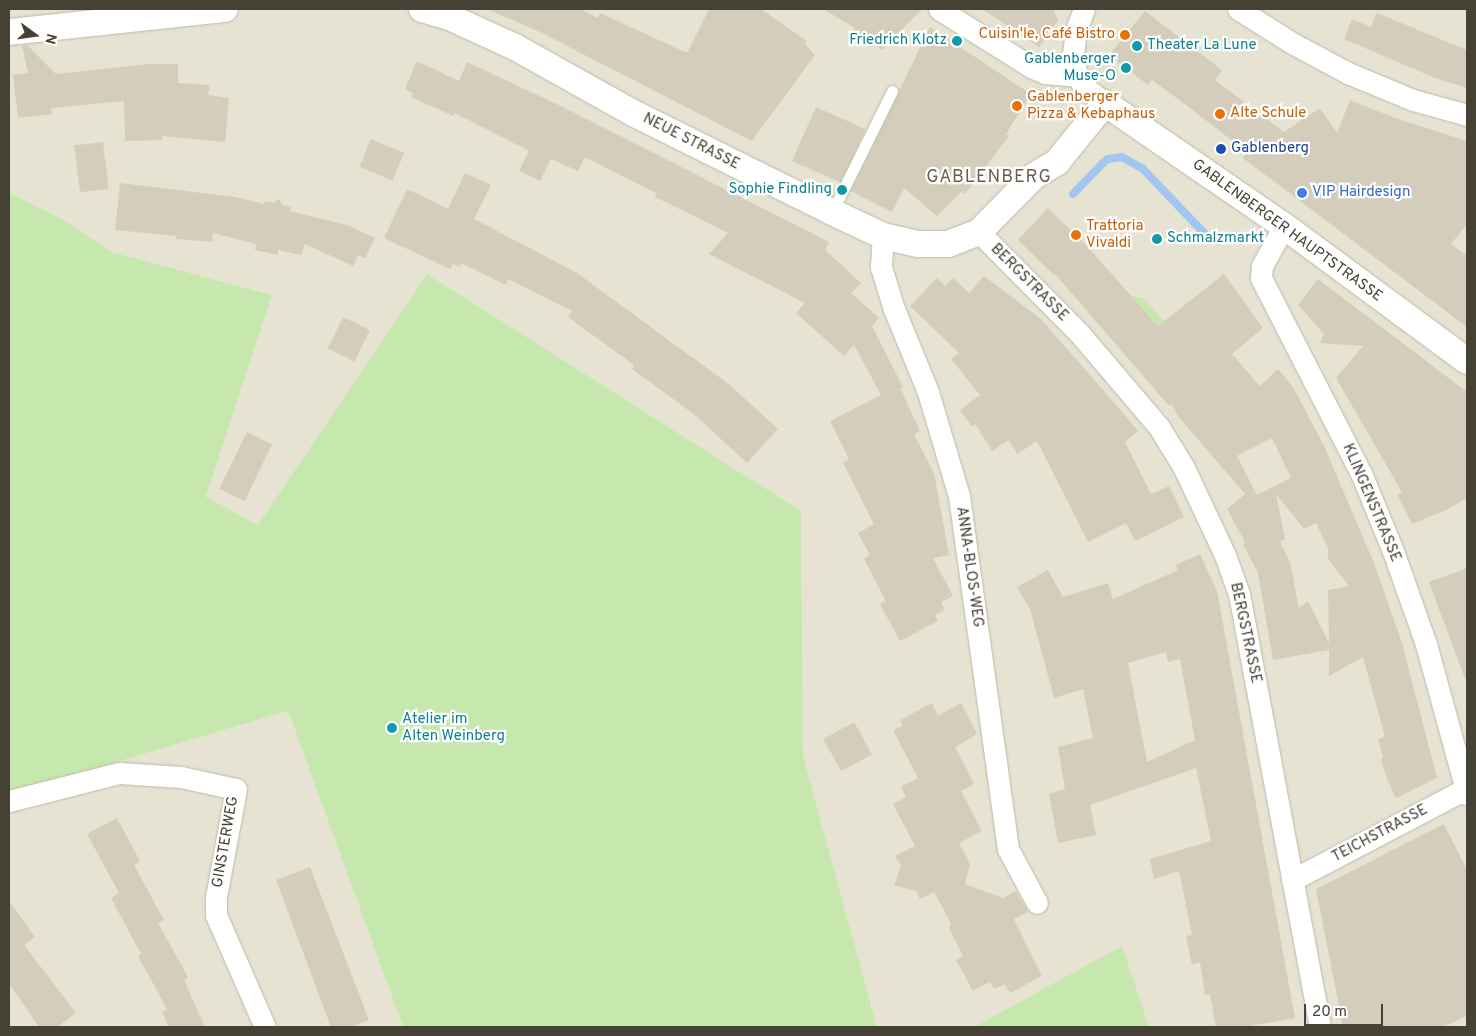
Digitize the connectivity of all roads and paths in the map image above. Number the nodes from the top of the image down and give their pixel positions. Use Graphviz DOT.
graph roads {
  1 [pos="225,9"];
  2 [pos="422,9"];
  3 [pos="939,9"];
  4 [pos="1084,9"];
  5 [pos="1238,9"];
  6 [pos="9,32"];
  7 [pos="1077,76"];
  8 [pos="892,91"];
  9 [pos="1105,103"];
  10 [pos="1467,115"];
  11 [pos="832,212"];
  12 [pos="1284,226"];
  13 [pos="979,232"];
  14 [pos="883,236"];
  15 [pos="1467,361"];
  16 [pos="1466,790"];
  17 [pos="9,801"];
  18 [pos="1292,880"];
  19 [pos="1036,903"];
  20 [pos="265,1027"];
  21 [pos="1320,1027"];
  1 -- 6 [label="street"];
  2 -- 11 [label="street, NEUE STRASSE"];
  3 -- 7 [label="street"];
  4 -- 7 [label="street"];
  5 -- 10 [label="street"];
  7 -- 9 [label="street"];
  8 -- 11 [label="lane"];
  9 -- 12 [label="street, GABLENBERGER HAUPTSTRASSE"];
  9 -- 13 [label="street, NEUE STRASSE"];
  11 -- 14 [label="street, NEUE STRASSE"];
  12 -- 15 [label="street, GABLENBERGER HAUPTSTRASSE"];
  12 -- 16 [label="street, KLINGENSTRASSE"];
  13 -- 14 [label="street, NEUE STRASSE"];
  13 -- 18 [label="street, BERGSTRASSE"];
  14 -- 19 [label="street, ANNA-BLOS-WEG"];
  16 -- 18 [label="street, TEICHSTRASSE"];
  17 -- 20 [label="street, GINSTERWEG"];
  18 -- 21 [label="street, BERGSTRASSE"];
}
